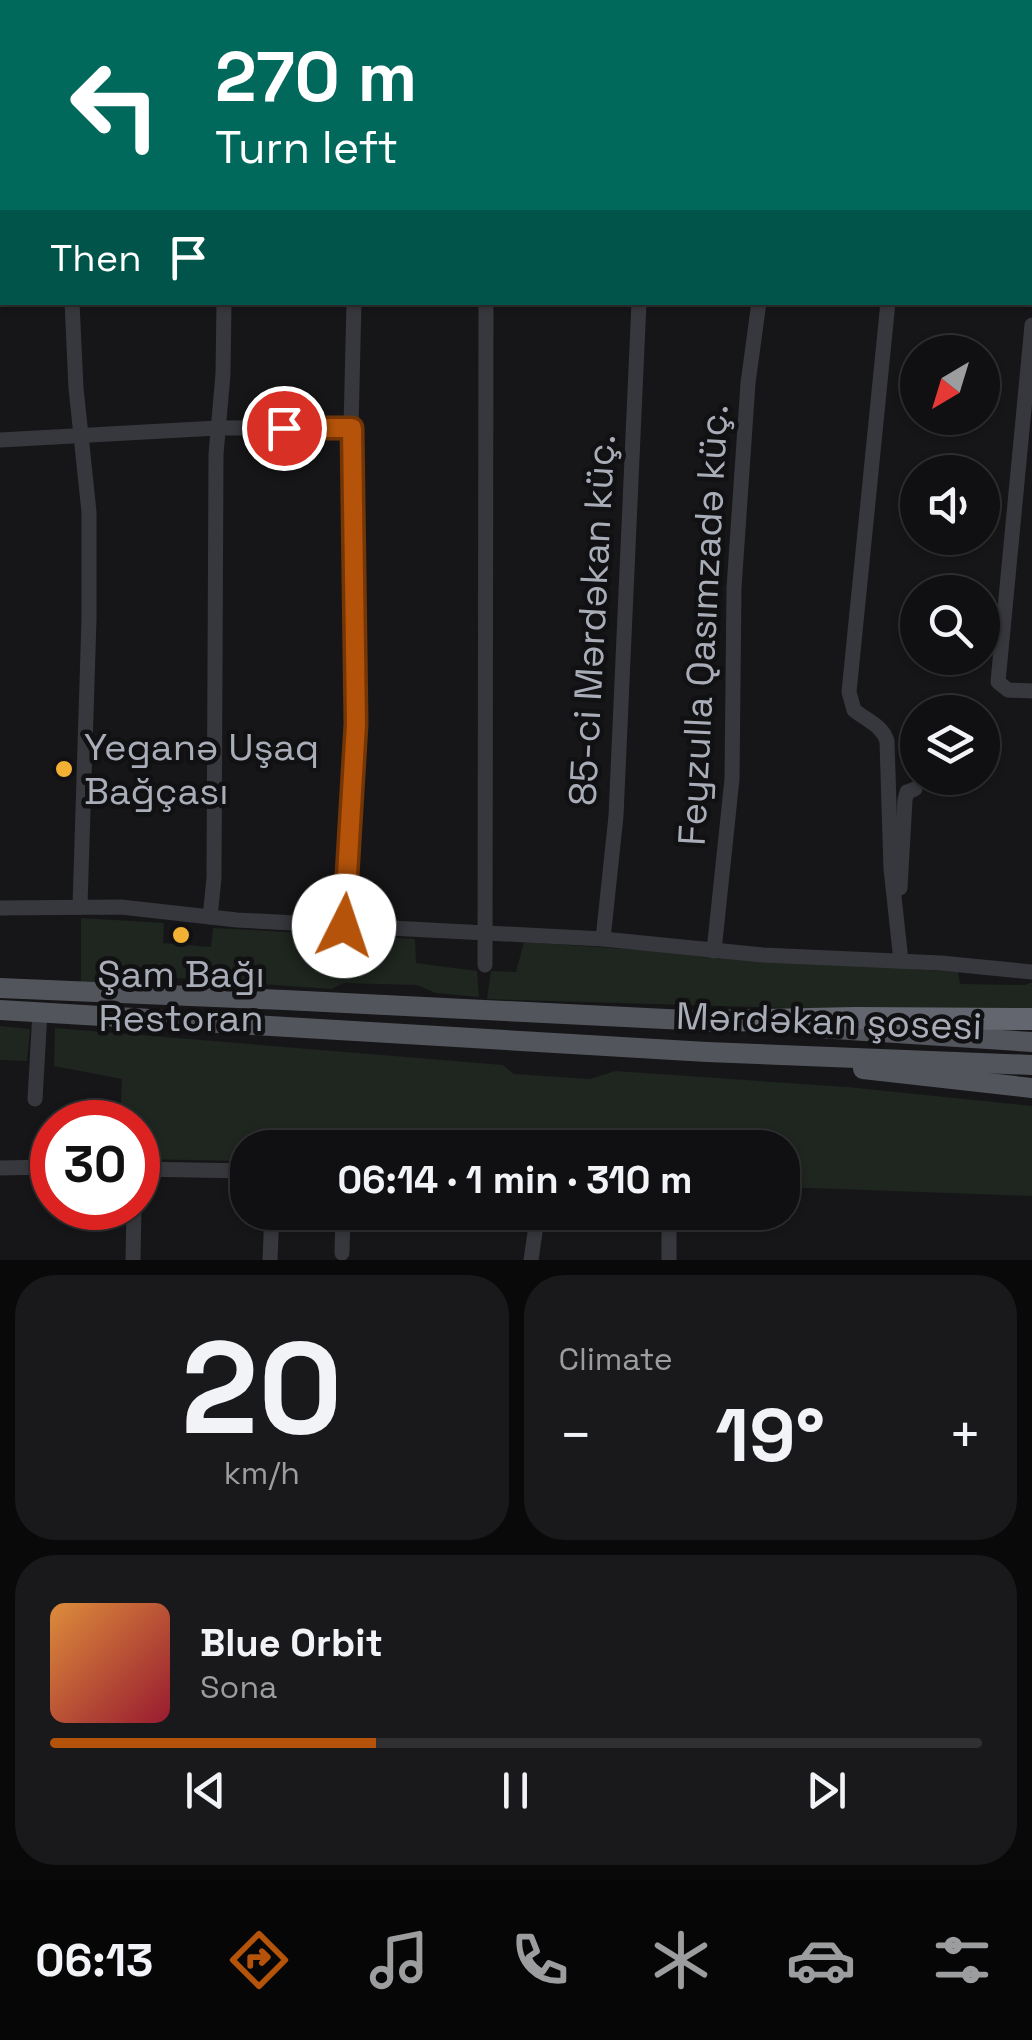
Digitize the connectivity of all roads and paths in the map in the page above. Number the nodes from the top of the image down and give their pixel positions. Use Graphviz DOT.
graph roads {
  1 [pos="72,305"];
  2 [pos="224,305"];
  3 [pos="354,305"];
  4 [pos="486,305"];
  5 [pos="639,305"];
  6 [pos="759,305"];
  7 [pos="888,305"];
  8 [pos="1032,325"];
  9 [pos="217,428"];
  10 [pos="352,428"];
  11 [pos="81,437"];
  12 [pos="0,440"];
  13 [pos="1032,691"];
  14 [pos="906,795"];
  15 [pos="894,902"];
  16 [pos="80,906"];
  17 [pos="0,908"];
  18 [pos="210,917"];
  19 [pos="344,926"];
  20 [pos="487,932"];
  21 [pos="603,939"];
  22 [pos="714,951"];
  23 [pos="901,960"];
  24 [pos="485,965"];
  25 [pos="1032,972"];
  26 [pos="0,988"];
  27 [pos="0,1010"];
  28 [pos="40,1012"];
  29 [pos="1032,1019"];
  30 [pos="710,1021"];
  31 [pos="1032,1042"];
  32 [pos="707,1052"];
  33 [pos="1032,1065"];
  34 [pos="1032,1088"];
  35 [pos="35,1099"];
  36 [pos="0,1168"];
  37 [pos="30,1168"];
  38 [pos="160,1170"];
  39 [pos="230,1171"];
  40 [pos="134,1230"];
  41 [pos="271,1230"];
  42 [pos="343,1230"];
  43 [pos="535,1230"];
  44 [pos="670,1230"];
  45 [pos="342,1253"];
  46 [pos="133,1260"];
  47 [pos="270,1260"];
  48 [pos="531,1260"];
  49 [pos="669,1260"];
  1 -- 11 [label="street"];
  2 -- 9 [label="street"];
  3 -- 10 [label="street"];
  4 -- 20 [label="street"];
  5 -- 21 [label="street, 85-ci Mərdəkan küç."];
  6 -- 22 [label="street, Feyzulla Qasımzadə küç."];
  7 -- 15 [label="street"];
  8 -- 13 [label="street"];
  9 -- 10 [label="street"];
  9 -- 11 [label="street"];
  9 -- 18 [label="street"];
  10 -- 19 [label="street"];
  11 -- 12 [label="street"];
  11 -- 16 [label="street"];
  14 -- 15 [label="street"];
  15 -- 23 [label="street"];
  16 -- 17 [label="street"];
  16 -- 18 [label="street"];
  18 -- 19 [label="street"];
  19 -- 20 [label="street"];
  20 -- 21 [label="street"];
  20 -- 24 [label="street"];
  21 -- 22 [label="street"];
  22 -- 23 [label="street"];
  23 -- 25 [label="street"];
  26 -- 30 [label="main road, Mərdəkan şosesi"];
  27 -- 28 [label="main road, Mərdəkan şosesi"];
  28 -- 32 [label="main road, Mərdəkan şosesi"];
  28 -- 35 [label="street"];
  29 -- 30 [label="highway"];
  30 -- 31 [label="main road, Mərdəkan şosesi"];
  32 -- 33 [label="main road, Mərdəkan şosesi"];
  32 -- 34 [label="main road"];
  36 -- 37 [label="street"];
  38 -- 39 [label="street"];
  40 -- 46 [label="street"];
  41 -- 47 [label="street"];
  42 -- 45 [label="street"];
  43 -- 48 [label="street"];
  44 -- 49 [label="street"];
}
